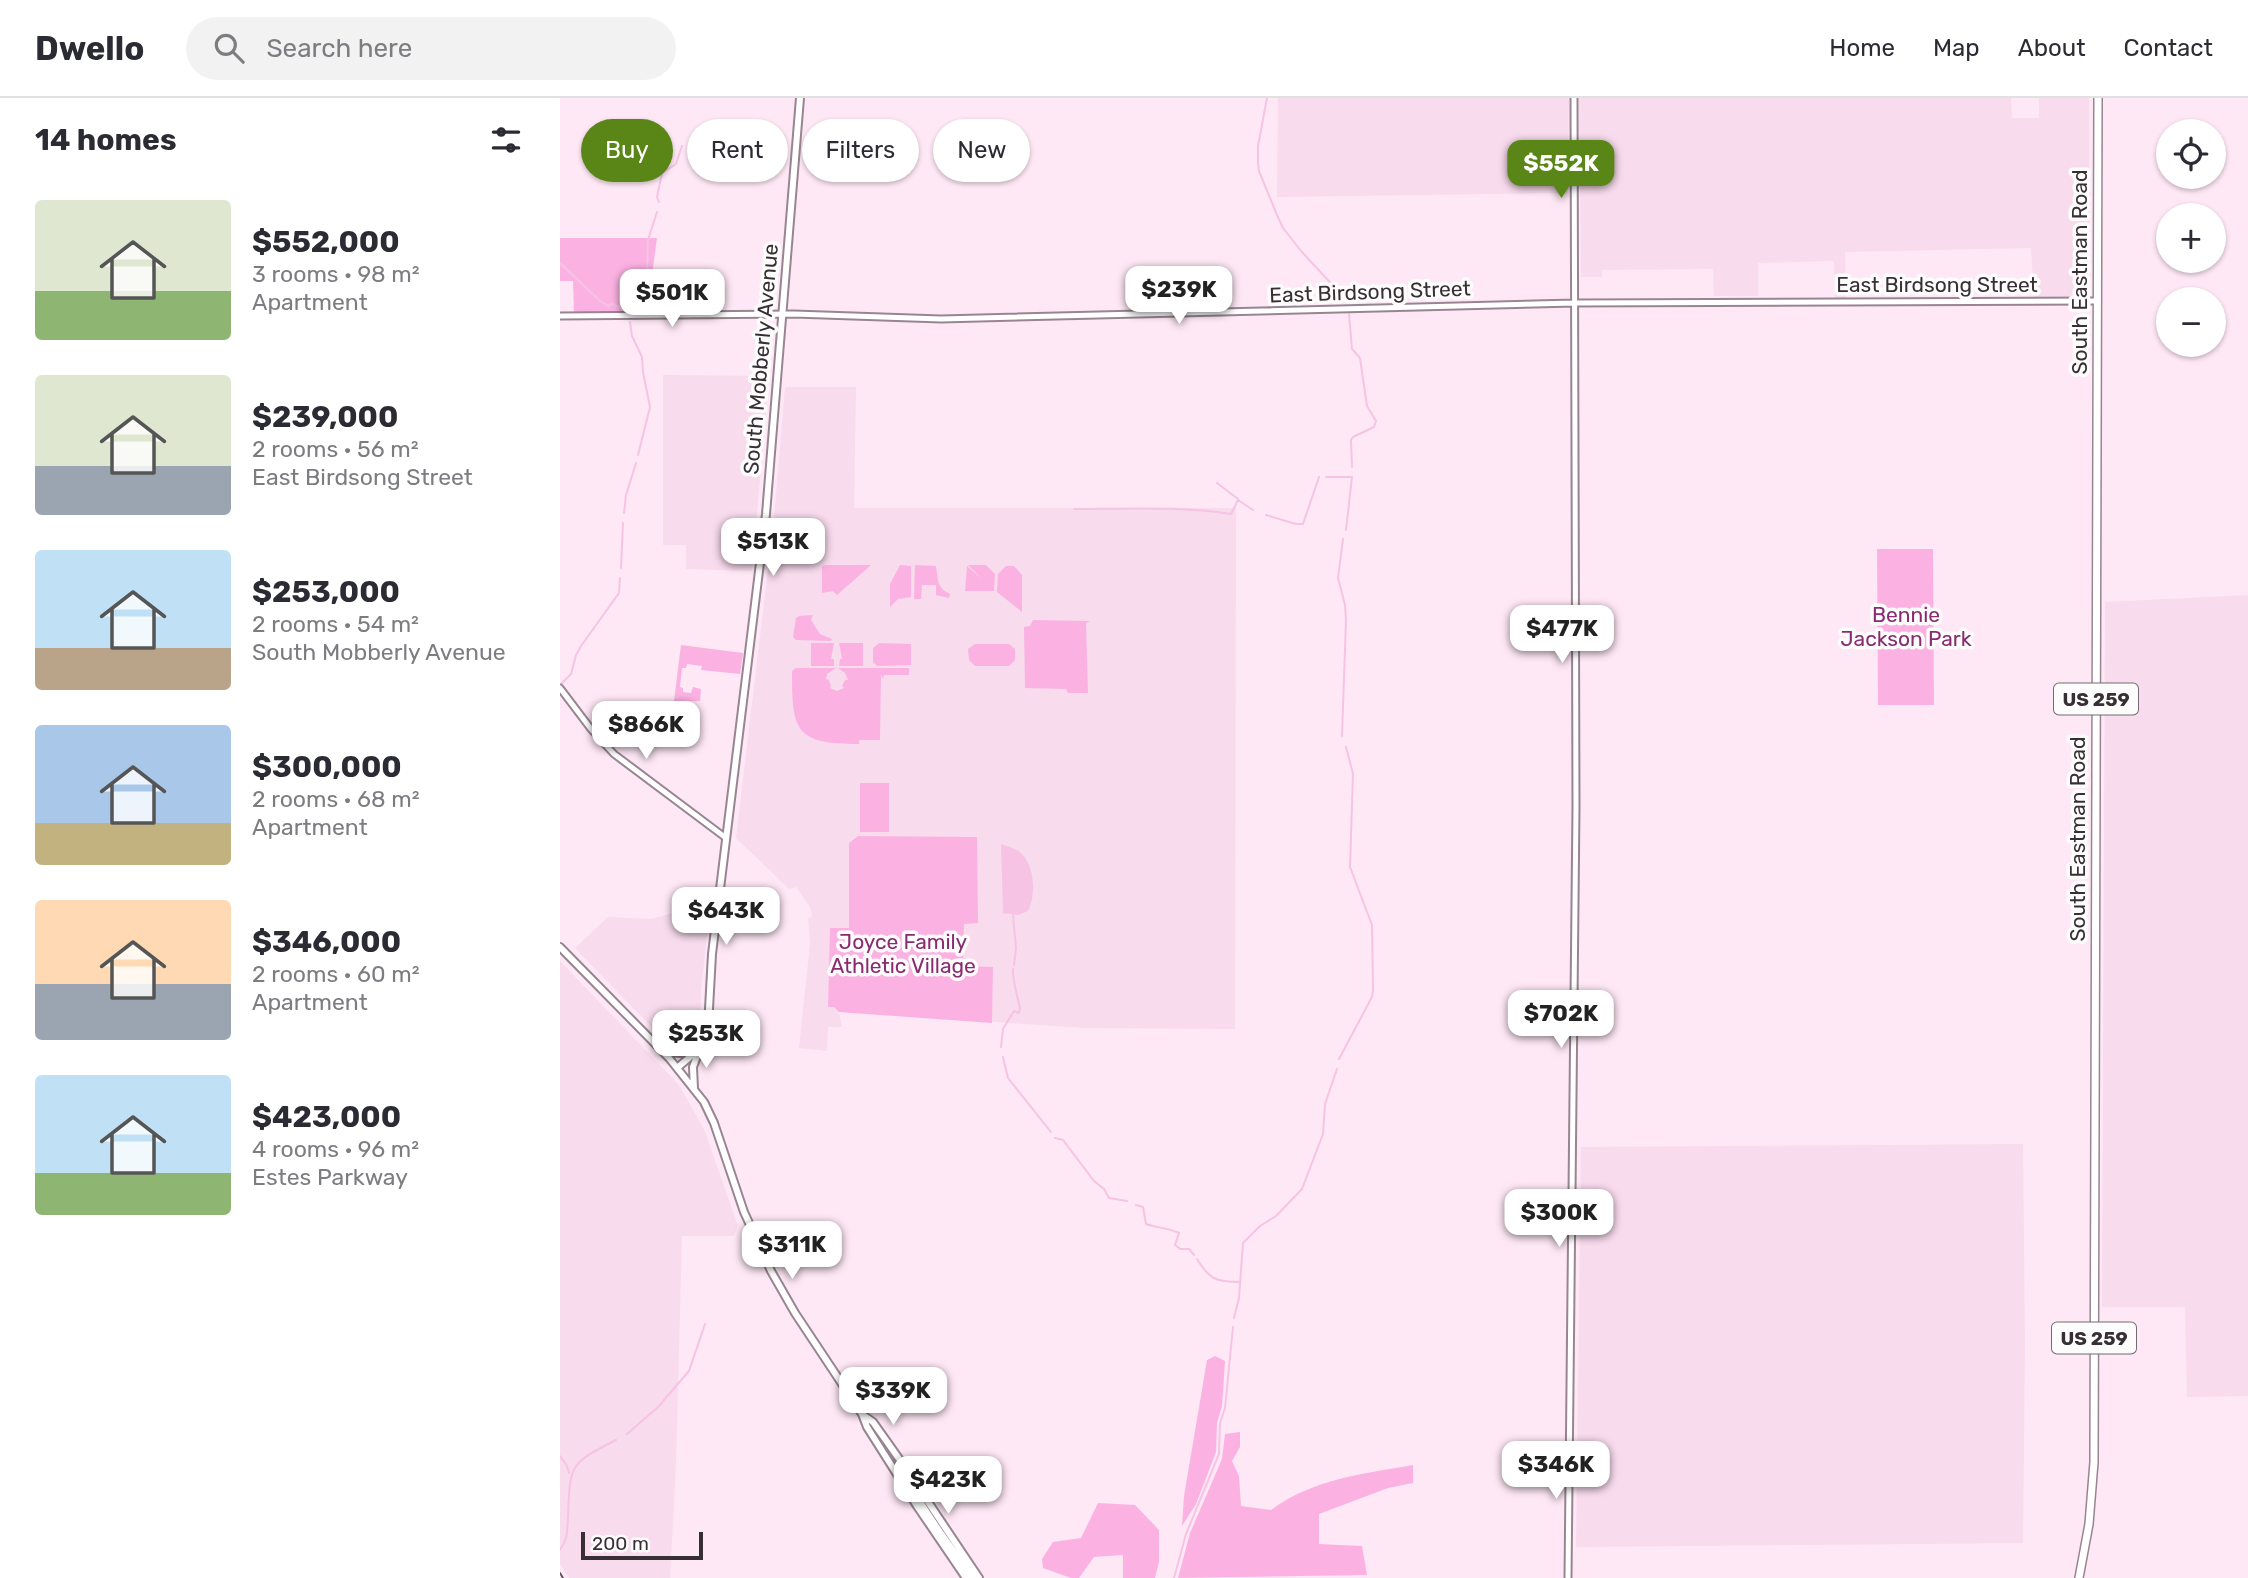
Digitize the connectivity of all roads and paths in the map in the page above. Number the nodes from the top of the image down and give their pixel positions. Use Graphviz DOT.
graph roads {
  1 [pos="800,98"];
  2 [pos="1574,98"];
  3 [pos="2098,98"];
  4 [pos="2097,301"];
  5 [pos="1575,303"];
  6 [pos="783,314"];
  7 [pos="560,316"];
  8 [pos="560,688"];
  9 [pos="726,838"];
  10 [pos="560,947"];
  11 [pos="654,1042"];
  12 [pos="701,1048"];
  13 [pos="677,1068"];
  14 [pos="694,1089"];
  15 [pos="862,1414"];
  16 [pos="902,1463"];
  17 [pos="966,1578"];
  18 [pos="973,1578"];
  19 [pos="979,1578"];
  20 [pos="1568,1578"];
  21 [pos="2079,1578"];
  1 -- 6 [label="main road, South Mobberly Avenue"];
  2 -- 5 [label="street"];
  3 -- 4 [label="main road, South Eastman Road / US 259"];
  4 -- 5 [label="street, East Birdsong Street"];
  4 -- 21 [label="main road, South Eastman Road / US 259"];
  5 -- 6 [label="street, East Birdsong Street"];
  5 -- 20 [label="street"];
  6 -- 7 [label="street, East Birdsong Street"];
  6 -- 9 [label="main road, South Mobberly Avenue"];
  8 -- 9 [label="street"];
  9 -- 12 [label="main road, South Mobberly Avenue"];
  10 -- 11 [label="main road"];
  11 -- 12 [label="main road"];
  11 -- 13 [label="main road"];
  12 -- 13 [label="main road"];
  12 -- 14 [label="main road, South Mobberly Avenue"];
  13 -- 14 [label="main road"];
  14 -- 15 [label="main road"];
  15 -- 16 [label="main road"];
  15 -- 17 [label="main road"];
  16 -- 18 [label="main road"];
  16 -- 19 [label="main road"];
}
